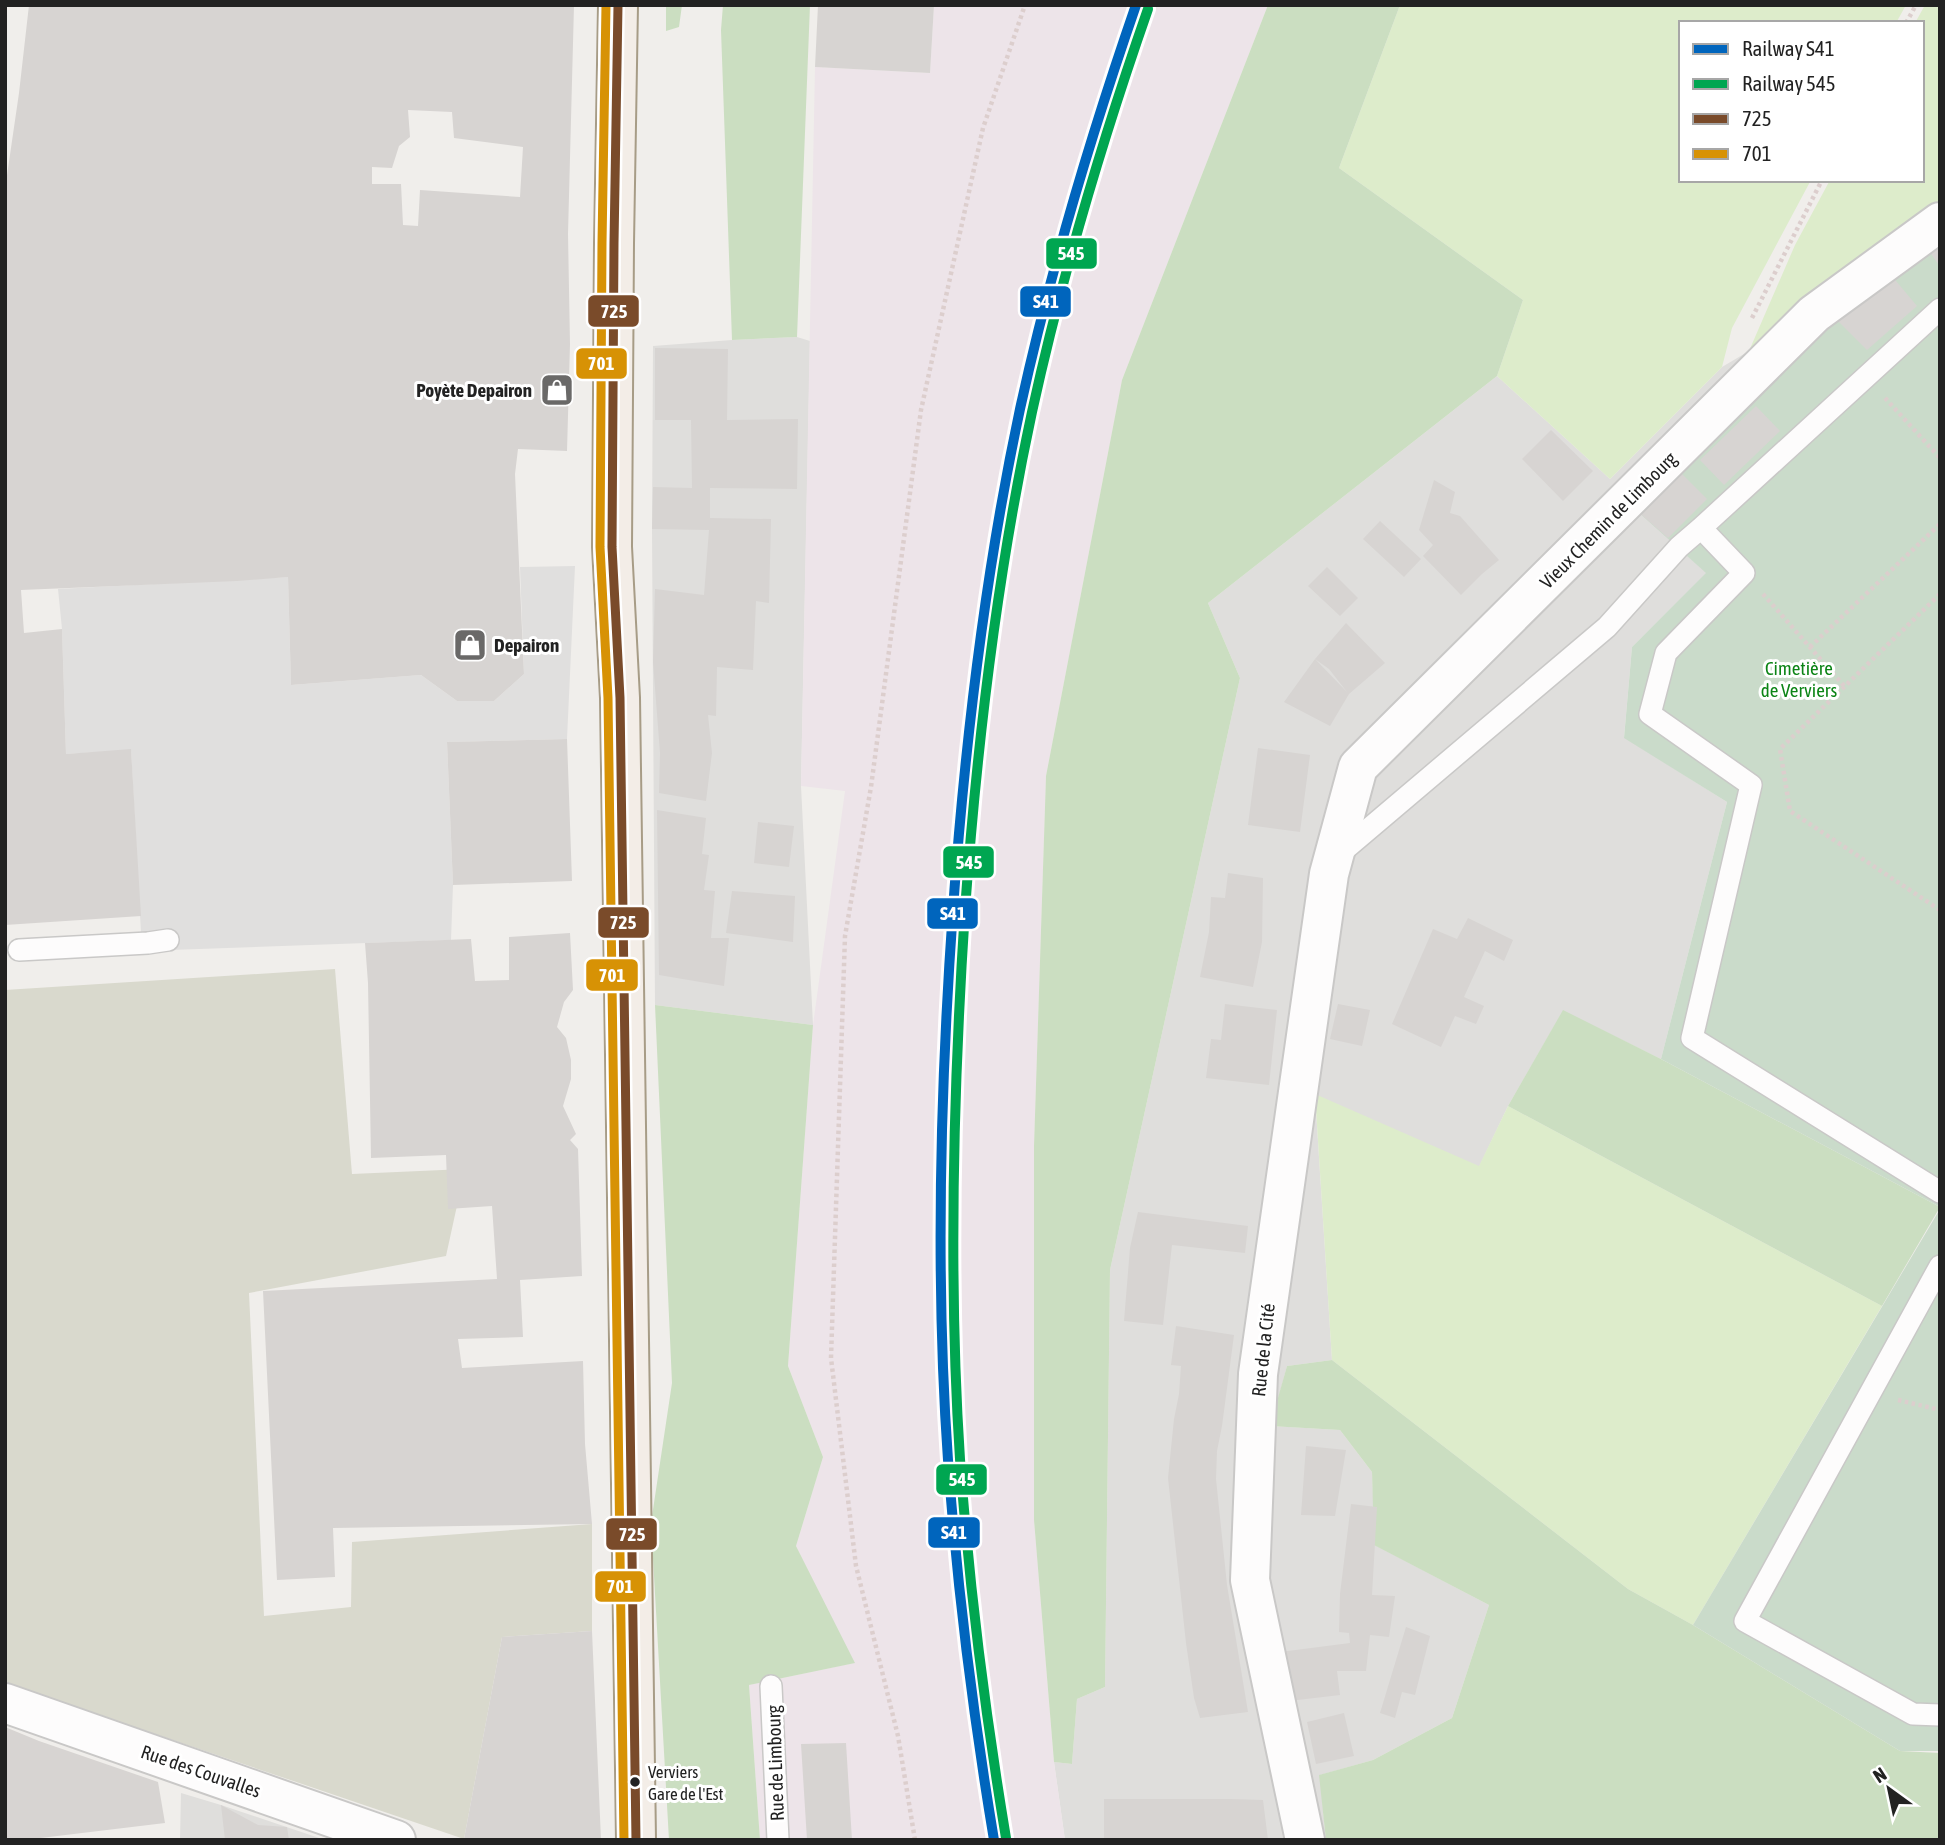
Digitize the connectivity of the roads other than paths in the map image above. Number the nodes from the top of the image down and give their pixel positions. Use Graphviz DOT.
graph roads {
  1 [pos="618,5"];
  2 [pos="1940,222"];
  3 [pos="1940,309"];
  4 [pos="1701,528"];
  5 [pos="1334,859"];
  6 [pos="168,940"];
  7 [pos="19,950"];
  8 [pos="1940,1192"];
  9 [pos="1940,1266"];
  10 [pos="771,1686"];
  11 [pos="5,1703"];
  12 [pos="1940,1715"];
  13 [pos="396,1840"];
  14 [pos="636,1840"];
  15 [pos="778,1840"];
  16 [pos="1305,1840"];
  1 -- 14 [label="main road"];
  2 -- 5 [label="street, Vieux Chemin de Limbourg"];
  3 -- 4 [label="lane"];
  4 -- 5 [label="lane"];
  4 -- 8 [label="lane"];
  5 -- 16 [label="street, Rue de la Cité"];
  6 -- 7 [label="lane"];
  9 -- 12 [label="lane"];
  10 -- 15 [label="lane, Rue de Limbourg"];
  11 -- 13 [label="street, Rue des Couvalles"];
}
